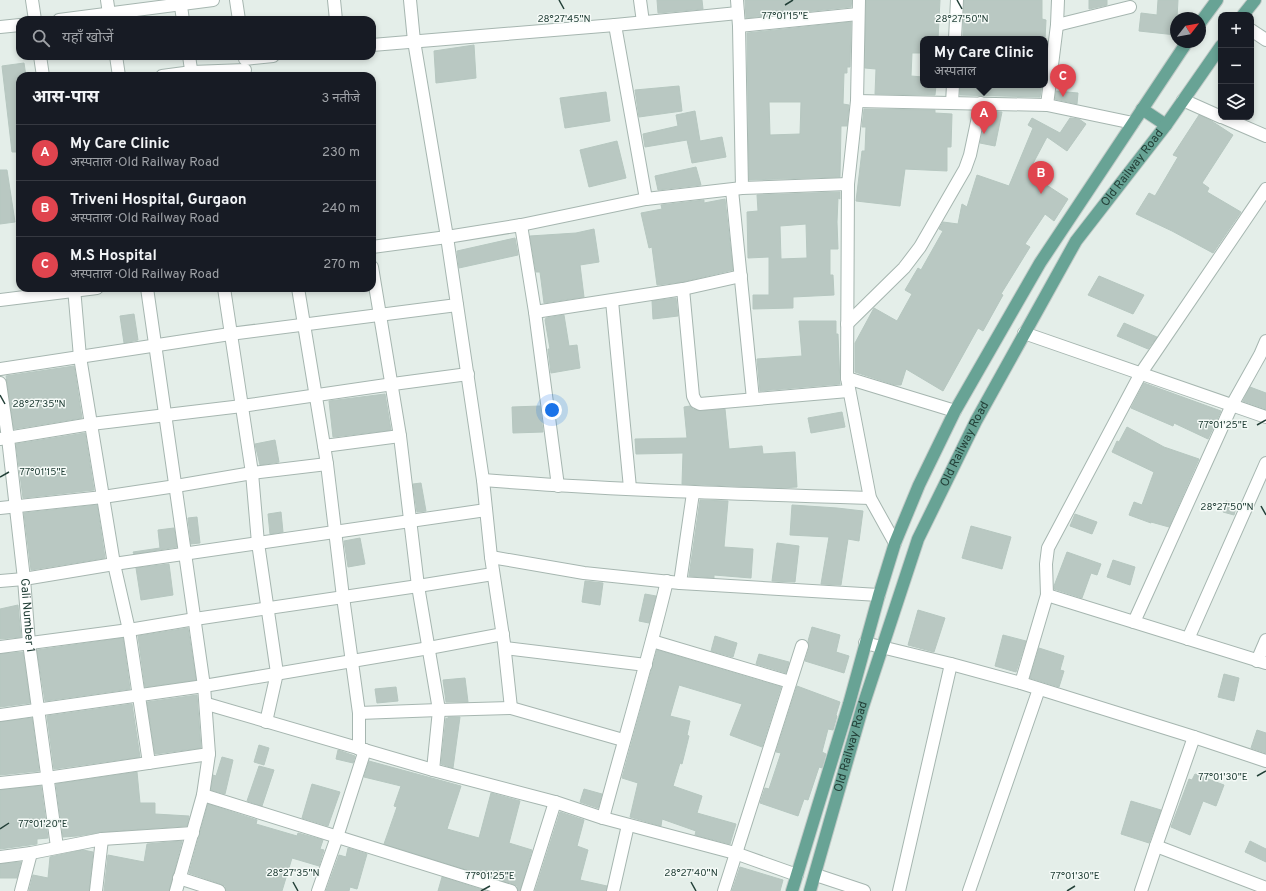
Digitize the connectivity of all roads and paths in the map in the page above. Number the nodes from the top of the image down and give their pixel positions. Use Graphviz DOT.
graph roads {
  1 [pos="32,0"];
  2 [pos="107,0"];
  3 [pos="213,0"];
  4 [pos="236,0"];
  5 [pos="334,0"];
  6 [pos="410,0"];
  7 [pos="640,0"];
  8 [pos="737,0"];
  9 [pos="859,0"];
  10 [pos="957,0"];
  11 [pos="1058,0"];
  12 [pos="1217,0"];
  13 [pos="1254,0"];
  14 [pos="180,2"];
  15 [pos="1130,7"];
  16 [pos="1245,12"];
  17 [pos="738,13"];
  18 [pos="858,14"];
  19 [pos="1206,15"];
  20 [pos="34,16"];
  21 [pos="110,16"];
  22 [pos="115,16"];
  23 [pos="182,16"];
  24 [pos="238,16"];
  25 [pos="336,16"];
  26 [pos="643,22"];
  27 [pos="1057,24"];
  28 [pos="16,25"];
  29 [pos="615,25"];
  30 [pos="739,26"];
  31 [pos="0,27"];
  32 [pos="1254,32"];
  33 [pos="955,36"];
  34 [pos="1266,40"];
  35 [pos="414,41"];
  36 [pos="376,45"];
  37 [pos="1183,48"];
  38 [pos="1220,48"];
  39 [pos="41,60"];
  40 [pos="117,60"];
  41 [pos="190,60"];
  42 [pos="261,60"];
  43 [pos="245,65"];
  44 [pos="42,72"];
  45 [pos="118,72"];
  46 [pos="192,72"];
  47 [pos="204,72"];
  48 [pos="953,88"];
  49 [pos="1183,100"];
  50 [pos="857,101"];
  51 [pos="952,103"];
  52 [pos="981,103"];
  53 [pos="1047,105"];
  54 [pos="1142,109"];
  55 [pos="1218,116"];
  56 [pos="1228,120"];
  57 [pos="1133,123"];
  58 [pos="1166,125"];
  59 [pos="1266,136"];
  60 [pos="848,184"];
  61 [pos="737,189"];
  62 [pos="1266,189"];
  63 [pos="646,199"];
  64 [pos="521,225"];
  65 [pos="447,238"];
  66 [pos="376,247"];
  67 [pos="741,276"];
  68 [pos="376,289"];
  69 [pos="683,289"];
  70 [pos="54,292"];
  71 [pos="74,292"];
  72 [pos="148,292"];
  73 [pos="225,292"];
  74 [pos="299,292"];
  75 [pos="0,300"];
  76 [pos="612,301"];
  77 [pos="457,305"];
  78 [pos="535,312"];
  79 [pos="381,316"];
  80 [pos="847,324"];
  81 [pos="304,325"];
  82 [pos="1024,333"];
  83 [pos="230,334"];
  84 [pos="1266,341"];
  85 [pos="155,346"];
  86 [pos="80,357"];
  87 [pos="0,369"];
  88 [pos="1141,373"];
  89 [pos="468,374"];
  90 [pos="847,378"];
  91 [pos="0,383"];
  92 [pos="393,384"];
  93 [pos="848,391"];
  94 [pos="316,395"];
  95 [pos="753,399"];
  96 [pos="1232,405"];
  97 [pos="242,406"];
  98 [pos="955,411"];
  99 [pos="166,415"];
  100 [pos="1266,417"];
  101 [pos="91,424"];
  102 [pos="400,436"];
  103 [pos="4,439"];
  104 [pos="324,446"];
  105 [pos="1266,462"];
  106 [pos="327,464"];
  107 [pos="252,473"];
  108 [pos="483,480"];
  109 [pos="176,486"];
  110 [pos="558,486"];
  111 [pos="630,488"];
  112 [pos="693,493"];
  113 [pos="103,497"];
  114 [pos="870,498"];
  115 [pos="15,506"];
  116 [pos="0,508"];
  117 [pos="486,510"];
  118 [pos="410,521"];
  119 [pos="336,532"];
  120 [pos="258,543"];
  121 [pos="895,543"];
  122 [pos="186,555"];
  123 [pos="491,557"];
  124 [pos="114,564"];
  125 [pos="494,574"];
  126 [pos="24,579"];
  127 [pos="0,581"];
  128 [pos="667,581"];
  129 [pos="680,583"];
  130 [pos="418,586"];
  131 [pos="879,595"];
  132 [pos="1047,595"];
  133 [pos="343,597"];
  134 [pos="267,608"];
  135 [pos="195,619"];
  136 [pos="1134,622"];
  137 [pos="129,630"];
  138 [pos="503,634"];
  139 [pos="1188,639"];
  140 [pos="1266,640"];
  141 [pos="652,641"];
  142 [pos="29,643"];
  143 [pos="866,644"];
  144 [pos="802,646"];
  145 [pos="0,648"];
  146 [pos="429,648"];
  147 [pos="505,648"];
  148 [pos="881,648"];
  149 [pos="352,660"];
  150 [pos="1262,662"];
  151 [pos="951,664"];
  152 [pos="646,665"];
  153 [pos="277,673"];
  154 [pos="790,682"];
  155 [pos="1021,683"];
  156 [pos="204,686"];
  157 [pos="1039,689"];
  158 [pos="139,695"];
  159 [pos="207,704"];
  160 [pos="511,708"];
  161 [pos="38,710"];
  162 [pos="439,710"];
  163 [pos="359,713"];
  164 [pos="0,715"];
  165 [pos="266,722"];
  166 [pos="1194,737"];
  167 [pos="623,740"];
  168 [pos="362,750"];
  169 [pos="209,754"];
  170 [pos="1266,761"];
  171 [pos="149,762"];
  172 [pos="433,770"];
  173 [pos="47,778"];
  174 [pos="0,782"];
  175 [pos="202,795"];
  176 [pos="555,802"];
  177 [pos="602,818"];
  178 [pos="628,825"];
  179 [pos="193,834"];
  180 [pos="337,837"];
  181 [pos="102,839"];
  182 [pos="1156,846"];
  183 [pos="57,847"];
  184 [pos="31,853"];
  185 [pos="736,853"];
  186 [pos="0,857"];
  187 [pos="816,874"];
  188 [pos="797,875"];
  189 [pos="179,878"];
  190 [pos="1266,888"];
  191 [pos="21,891"];
  192 [pos="96,891"];
  193 [pos="176,891"];
  194 [pos="219,891"];
  195 [pos="318,891"];
  196 [pos="511,891"];
  197 [pos="527,891"];
  198 [pos="613,891"];
  199 [pos="724,891"];
  200 [pos="792,891"];
  201 [pos="810,891"];
  202 [pos="864,891"];
  203 [pos="899,891"];
  204 [pos="969,891"];
  205 [pos="1141,891"];
  1 -- 20 [label="street"];
  2 -- 21 [label="street"];
  3 -- 14 [label="street"];
  4 -- 24 [label="street"];
  5 -- 25 [label="street"];
  6 -- 35 [label="street"];
  7 -- 26 [label="street"];
  8 -- 17 [label="street"];
  9 -- 18 [label="street"];
  10 -- 33 [label="street"];
  11 -- 27 [label="street"];
  12 -- 19 [label="main road"];
  13 -- 16 [label="main road"];
  14 -- 22 [label="street"];
  14 -- 23 [label="street"];
  15 -- 27 [label="street"];
  17 -- 26 [label="street"];
  17 -- 30 [label="street"];
  18 -- 30 [label="street"];
  18 -- 50 [label="street"];
  26 -- 29 [label="street"];
  27 -- 53 [label="street"];
  28 -- 31 [label="street"];
  29 -- 35 [label="street"];
  29 -- 63 [label="street"];
  30 -- 61 [label="street"];
  32 -- 34 [label="street"];
  35 -- 36 [label="street"];
  35 -- 65 [label="street"];
  37 -- 54 [label="main road, Old Railway Road"];
  38 -- 49 [label="main road, Old Railway Road"];
  39 -- 44 [label="street"];
  40 -- 45 [label="street"];
  41 -- 46 [label="street"];
  42 -- 43 [label="street"];
  43 -- 47 [label="street"];
  48 -- 51 [label="street"];
  49 -- 55 [label="street"];
  49 -- 58 [label="main road, Old Railway Road"];
  50 -- 51 [label="street"];
  50 -- 60 [label="street"];
  51 -- 52 [label="street"];
  52 -- 53 [label="street"];
  52 -- 80 [label="street"];
  53 -- 57 [label="street"];
  54 -- 57 [label="main road, Old Railway Road"];
  54 -- 58 [label="main road"];
  56 -- 59 [label="street"];
  57 -- 98 [label="main road, Old Railway Road"];
  58 -- 82 [label="main road, Old Railway Road"];
  60 -- 61 [label="street"];
  60 -- 80 [label="street"];
  61 -- 63 [label="street"];
  61 -- 67 [label="street"];
  62 -- 88 [label="street"];
  63 -- 64 [label="street"];
  64 -- 65 [label="street"];
  64 -- 78 [label="street"];
  65 -- 66 [label="street"];
  65 -- 77 [label="street"];
  67 -- 69 [label="street"];
  67 -- 95 [label="street"];
  68 -- 79 [label="street"];
  69 -- 76 [label="street"];
  69 -- 95 [label="street"];
  70 -- 75 [label="street"];
  71 -- 86 [label="street"];
  72 -- 85 [label="street"];
  73 -- 83 [label="street"];
  74 -- 81 [label="street"];
  76 -- 78 [label="street"];
  76 -- 111 [label="street"];
  77 -- 79 [label="street"];
  77 -- 89 [label="street"];
  78 -- 110 [label="street"];
  79 -- 81 [label="street"];
  79 -- 92 [label="street"];
  80 -- 90 [label="street"];
  81 -- 83 [label="street"];
  81 -- 94 [label="street"];
  82 -- 88 [label="street"];
  82 -- 148 [label="main road, Old Railway Road"];
  83 -- 85 [label="street"];
  83 -- 97 [label="street"];
  84 -- 96 [label="street"];
  85 -- 86 [label="street"];
  85 -- 99 [label="street"];
  86 -- 87 [label="street"];
  86 -- 101 [label="street"];
  88 -- 96 [label="street"];
  88 -- 132 [label="street"];
  89 -- 92 [label="street"];
  89 -- 108 [label="street"];
  90 -- 93 [label="street"];
  90 -- 98 [label="street"];
  91 -- 103 [label="street, Gali Number 1"];
  92 -- 94 [label="street"];
  92 -- 102 [label="street"];
  93 -- 95 [label="street"];
  93 -- 114 [label="street"];
  94 -- 97 [label="street"];
  94 -- 104 [label="street"];
  96 -- 100 [label="street"];
  96 -- 136 [label="street"];
  97 -- 99 [label="street"];
  97 -- 107 [label="street"];
  98 -- 121 [label="main road, Old Railway Road"];
  99 -- 101 [label="street"];
  99 -- 109 [label="street"];
  101 -- 103 [label="street"];
  101 -- 113 [label="street"];
  102 -- 104 [label="street"];
  102 -- 118 [label="street"];
  103 -- 115 [label="street, Gali Number 1"];
  104 -- 106 [label="street"];
  105 -- 139 [label="street"];
  106 -- 107 [label="street"];
  106 -- 119 [label="street"];
  107 -- 109 [label="street"];
  107 -- 120 [label="street"];
  108 -- 110 [label="street"];
  108 -- 117 [label="street"];
  109 -- 113 [label="street"];
  109 -- 122 [label="street"];
  110 -- 111 [label="street"];
  111 -- 112 [label="street"];
  112 -- 114 [label="street"];
  112 -- 129 [label="street"];
  113 -- 115 [label="street"];
  113 -- 124 [label="street"];
  114 -- 121 [label="street"];
  115 -- 116 [label="street"];
  115 -- 126 [label="street, Gali Number 1"];
  117 -- 118 [label="street"];
  117 -- 123 [label="street"];
  118 -- 119 [label="street"];
  118 -- 130 [label="street"];
  119 -- 120 [label="street"];
  119 -- 133 [label="street"];
  120 -- 122 [label="street"];
  120 -- 134 [label="street"];
  121 -- 131 [label="main road, Old Railway Road"];
  122 -- 124 [label="street"];
  122 -- 135 [label="street"];
  123 -- 125 [label="street"];
  123 -- 128 [label="street"];
  124 -- 126 [label="street"];
  124 -- 137 [label="street"];
  125 -- 130 [label="street"];
  125 -- 138 [label="street"];
  126 -- 127 [label="street"];
  126 -- 142 [label="street, Gali Number 1"];
  128 -- 129 [label="street"];
  128 -- 141 [label="street"];
  129 -- 131 [label="street"];
  130 -- 133 [label="street"];
  130 -- 146 [label="street"];
  131 -- 143 [label="main road, Old Railway Road"];
  132 -- 136 [label="street"];
  132 -- 155 [label="street"];
  133 -- 134 [label="street"];
  133 -- 149 [label="street"];
  134 -- 135 [label="street"];
  134 -- 153 [label="street"];
  135 -- 137 [label="street"];
  135 -- 156 [label="street"];
  136 -- 139 [label="street"];
  137 -- 142 [label="street"];
  137 -- 158 [label="street"];
  138 -- 146 [label="street"];
  138 -- 147 [label="street"];
  139 -- 150 [label="street"];
  140 -- 150 [label="street"];
  141 -- 152 [label="street"];
  141 -- 154 [label="street"];
  142 -- 145 [label="street"];
  142 -- 161 [label="street, Gali Number 1"];
  143 -- 148 [label="street"];
  143 -- 188 [label="main road, Old Railway Road"];
  144 -- 154 [label="street"];
  146 -- 149 [label="street"];
  146 -- 162 [label="street"];
  147 -- 152 [label="street"];
  147 -- 160 [label="street"];
  148 -- 151 [label="street"];
  148 -- 187 [label="main road, Old Railway Road"];
  149 -- 153 [label="street"];
  149 -- 163 [label="street"];
  151 -- 155 [label="street"];
  151 -- 203 [label="street"];
  152 -- 167 [label="street"];
  153 -- 156 [label="street"];
  153 -- 165 [label="street"];
  154 -- 185 [label="street"];
  155 -- 157 [label="street"];
  156 -- 158 [label="street"];
  156 -- 159 [label="street"];
  157 -- 166 [label="street"];
  157 -- 204 [label="street"];
  158 -- 161 [label="street"];
  158 -- 171 [label="street"];
  159 -- 165 [label="street"];
  159 -- 169 [label="street"];
  160 -- 162 [label="street"];
  160 -- 167 [label="street"];
  161 -- 164 [label="street"];
  161 -- 173 [label="street, Gali Number 1"];
  162 -- 163 [label="street"];
  162 -- 172 [label="street"];
  163 -- 168 [label="street"];
  165 -- 168 [label="street"];
  166 -- 170 [label="street"];
  166 -- 182 [label="street"];
  167 -- 177 [label="street"];
  168 -- 172 [label="street"];
  168 -- 180 [label="street"];
  169 -- 171 [label="street"];
  169 -- 175 [label="street"];
  171 -- 173 [label="street"];
  172 -- 176 [label="street"];
  173 -- 174 [label="street"];
  173 -- 183 [label="street, Gali Number 1"];
  175 -- 179 [label="street"];
  175 -- 180 [label="street"];
  176 -- 177 [label="street"];
  176 -- 197 [label="street"];
  177 -- 178 [label="street"];
  178 -- 185 [label="street"];
  178 -- 198 [label="street"];
  179 -- 181 [label="street"];
  179 -- 189 [label="street"];
  180 -- 195 [label="street"];
  180 -- 196 [label="street"];
  181 -- 183 [label="street"];
  181 -- 192 [label="street"];
  182 -- 190 [label="street"];
  182 -- 205 [label="street"];
  183 -- 184 [label="street"];
  184 -- 186 [label="street"];
  184 -- 191 [label="street"];
  185 -- 188 [label="street"];
  185 -- 199 [label="street"];
  187 -- 201 [label="main road, Old Railway Road"];
  187 -- 202 [label="street"];
  188 -- 200 [label="main road, Old Railway Road"];
  189 -- 193 [label="street"];
  189 -- 194 [label="street"];
}
